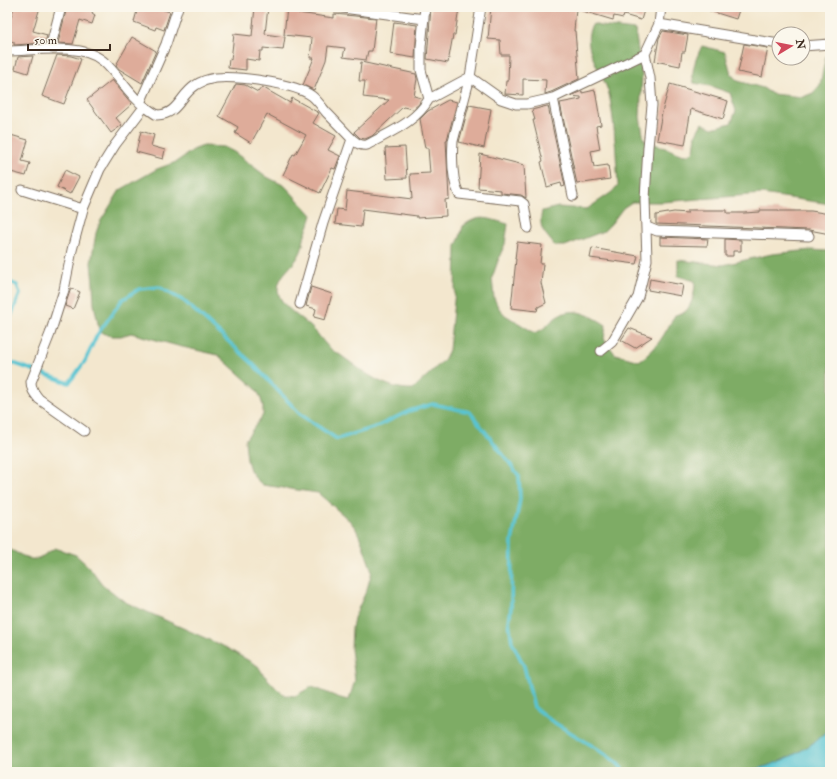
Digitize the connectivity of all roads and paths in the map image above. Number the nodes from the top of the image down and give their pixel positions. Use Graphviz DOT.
graph roads {
  1 [pos="61,7"];
  2 [pos="178,7"];
  3 [pos="336,7"];
  4 [pos="425,7"];
  5 [pos="481,7"];
  6 [pos="661,7"];
  7 [pos="424,19"];
  8 [pos="659,24"];
  9 [pos="771,43"];
  10 [pos="830,44"];
  11 [pos="811,45"];
  12 [pos="50,49"];
  13 [pos="7,51"];
  14 [pos="645,54"];
  15 [pos="470,76"];
  16 [pos="553,98"];
  17 [pos="429,99"];
  18 [pos="142,105"];
  19 [pos="352,139"];
  20 [pos="22,190"];
  21 [pos="574,196"];
  22 [pos="83,209"];
  23 [pos="647,227"];
  24 [pos="528,228"];
  25 [pos="809,236"];
  26 [pos="300,304"];
  27 [pos="601,351"];
  28 [pos="84,431"];
  1 -- 12 [label="street"];
  2 -- 18 [label="street"];
  3 -- 7 [label="street"];
  4 -- 7 [label="street"];
  5 -- 15 [label="street"];
  6 -- 8 [label="street"];
  7 -- 17 [label="street"];
  8 -- 9 [label="street"];
  8 -- 14 [label="street"];
  10 -- 11 [label="street"];
  12 -- 13 [label="street"];
  12 -- 18 [label="street"];
  14 -- 16 [label="street"];
  14 -- 23 [label="street"];
  15 -- 16 [label="street"];
  15 -- 17 [label="street"];
  15 -- 24 [label="street"];
  16 -- 21 [label="street"];
  17 -- 19 [label="street"];
  18 -- 19 [label="street"];
  18 -- 22 [label="street"];
  19 -- 26 [label="street"];
  20 -- 22 [label="street"];
  22 -- 28 [label="street"];
  23 -- 25 [label="street"];
  23 -- 27 [label="street"];
}
